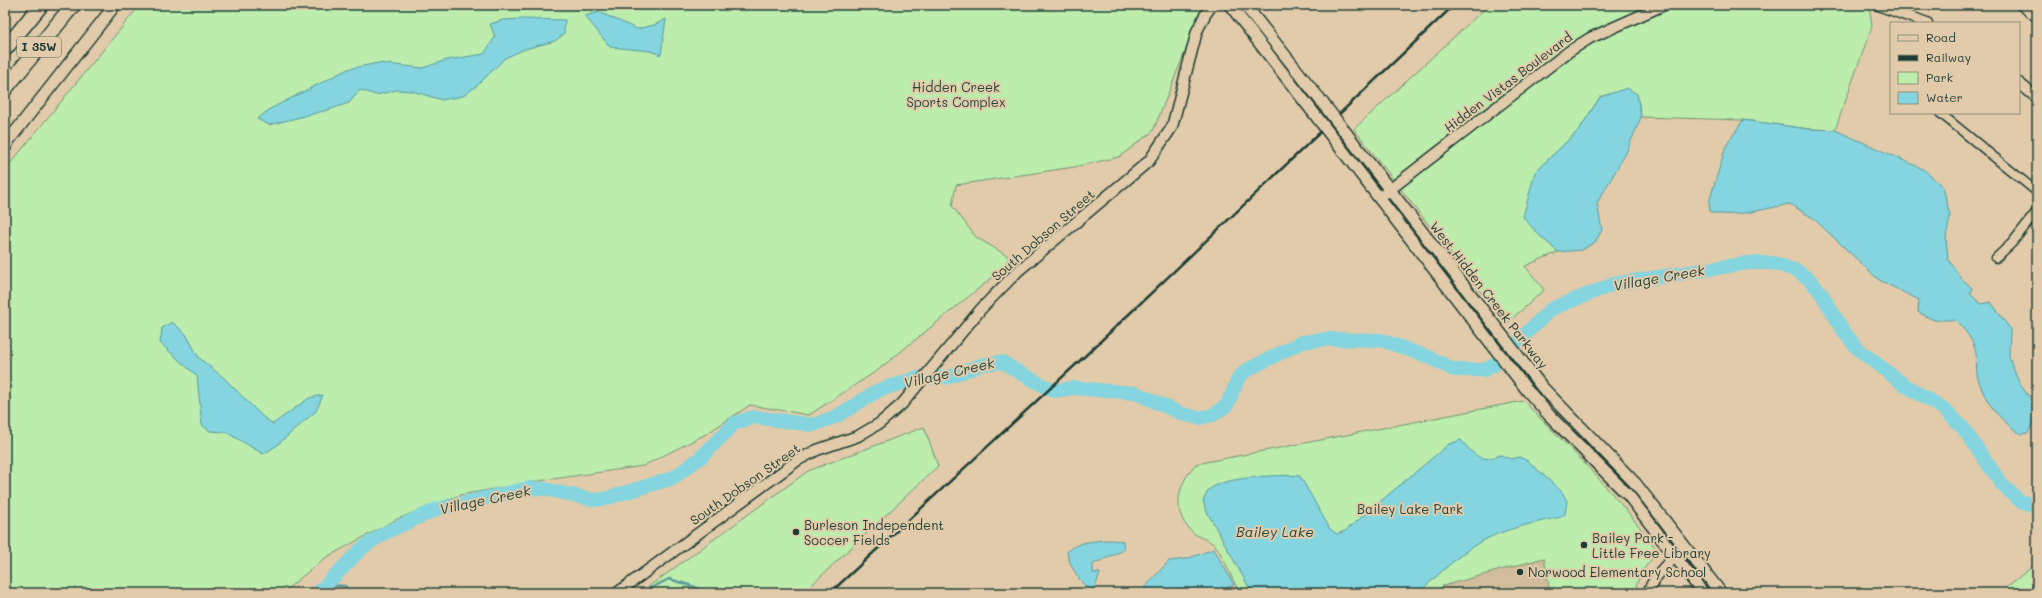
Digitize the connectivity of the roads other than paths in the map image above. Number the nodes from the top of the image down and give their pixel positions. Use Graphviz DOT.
graph roads {
  1 [pos="41,5"];
  2 [pos="73,5"];
  3 [pos="116,5"];
  4 [pos="1212,5"];
  5 [pos="1230,5"];
  6 [pos="1245,5"];
  7 [pos="1664,5"];
  8 [pos="1878,5"];
  9 [pos="2020,5"];
  10 [pos="2037,18"];
  11 [pos="1923,22"];
  12 [pos="5,49"];
  13 [pos="2020,84"];
  14 [pos="5,89"];
  15 [pos="2037,98"];
  16 [pos="1941,114"];
  17 [pos="5,144"];
  18 [pos="1390,189"];
  19 [pos="2037,192"];
  20 [pos="1379,198"];
  21 [pos="2037,211"];
  22 [pos="1996,258"];
  23 [pos="1686,548"];
  24 [pos="1675,556"];
  25 [pos="617,593"];
  26 [pos="1648,593"];
  27 [pos="1703,593"];
  28 [pos="1721,593"];
  1 -- 12 [label="highway, I 35W"];
  2 -- 14 [label="highway, I 35W"];
  3 -- 17 [label="main road"];
  4 -- 25 [label="street, South Dobson Street"];
  5 -- 20 [label="main road, bridge"];
  6 -- 18 [label="main road, West Hidden Creek Parkway, bridge"];
  7 -- 18 [label="street, Hidden Vistas Boulevard"];
  8 -- 11 [label="street"];
  9 -- 10 [label="street"];
  13 -- 15 [label="street"];
  16 -- 19 [label="street"];
  18 -- 20 [label="street, Hidden Vistas Boulevard"];
  18 -- 23 [label="main road, West Hidden Creek Parkway"];
  20 -- 24 [label="main road"];
  21 -- 22 [label="street"];
  23 -- 24 [label="street"];
  23 -- 28 [label="main road, West Hidden Creek Parkway"];
  24 -- 26 [label="street"];
  24 -- 27 [label="main road"];
}
